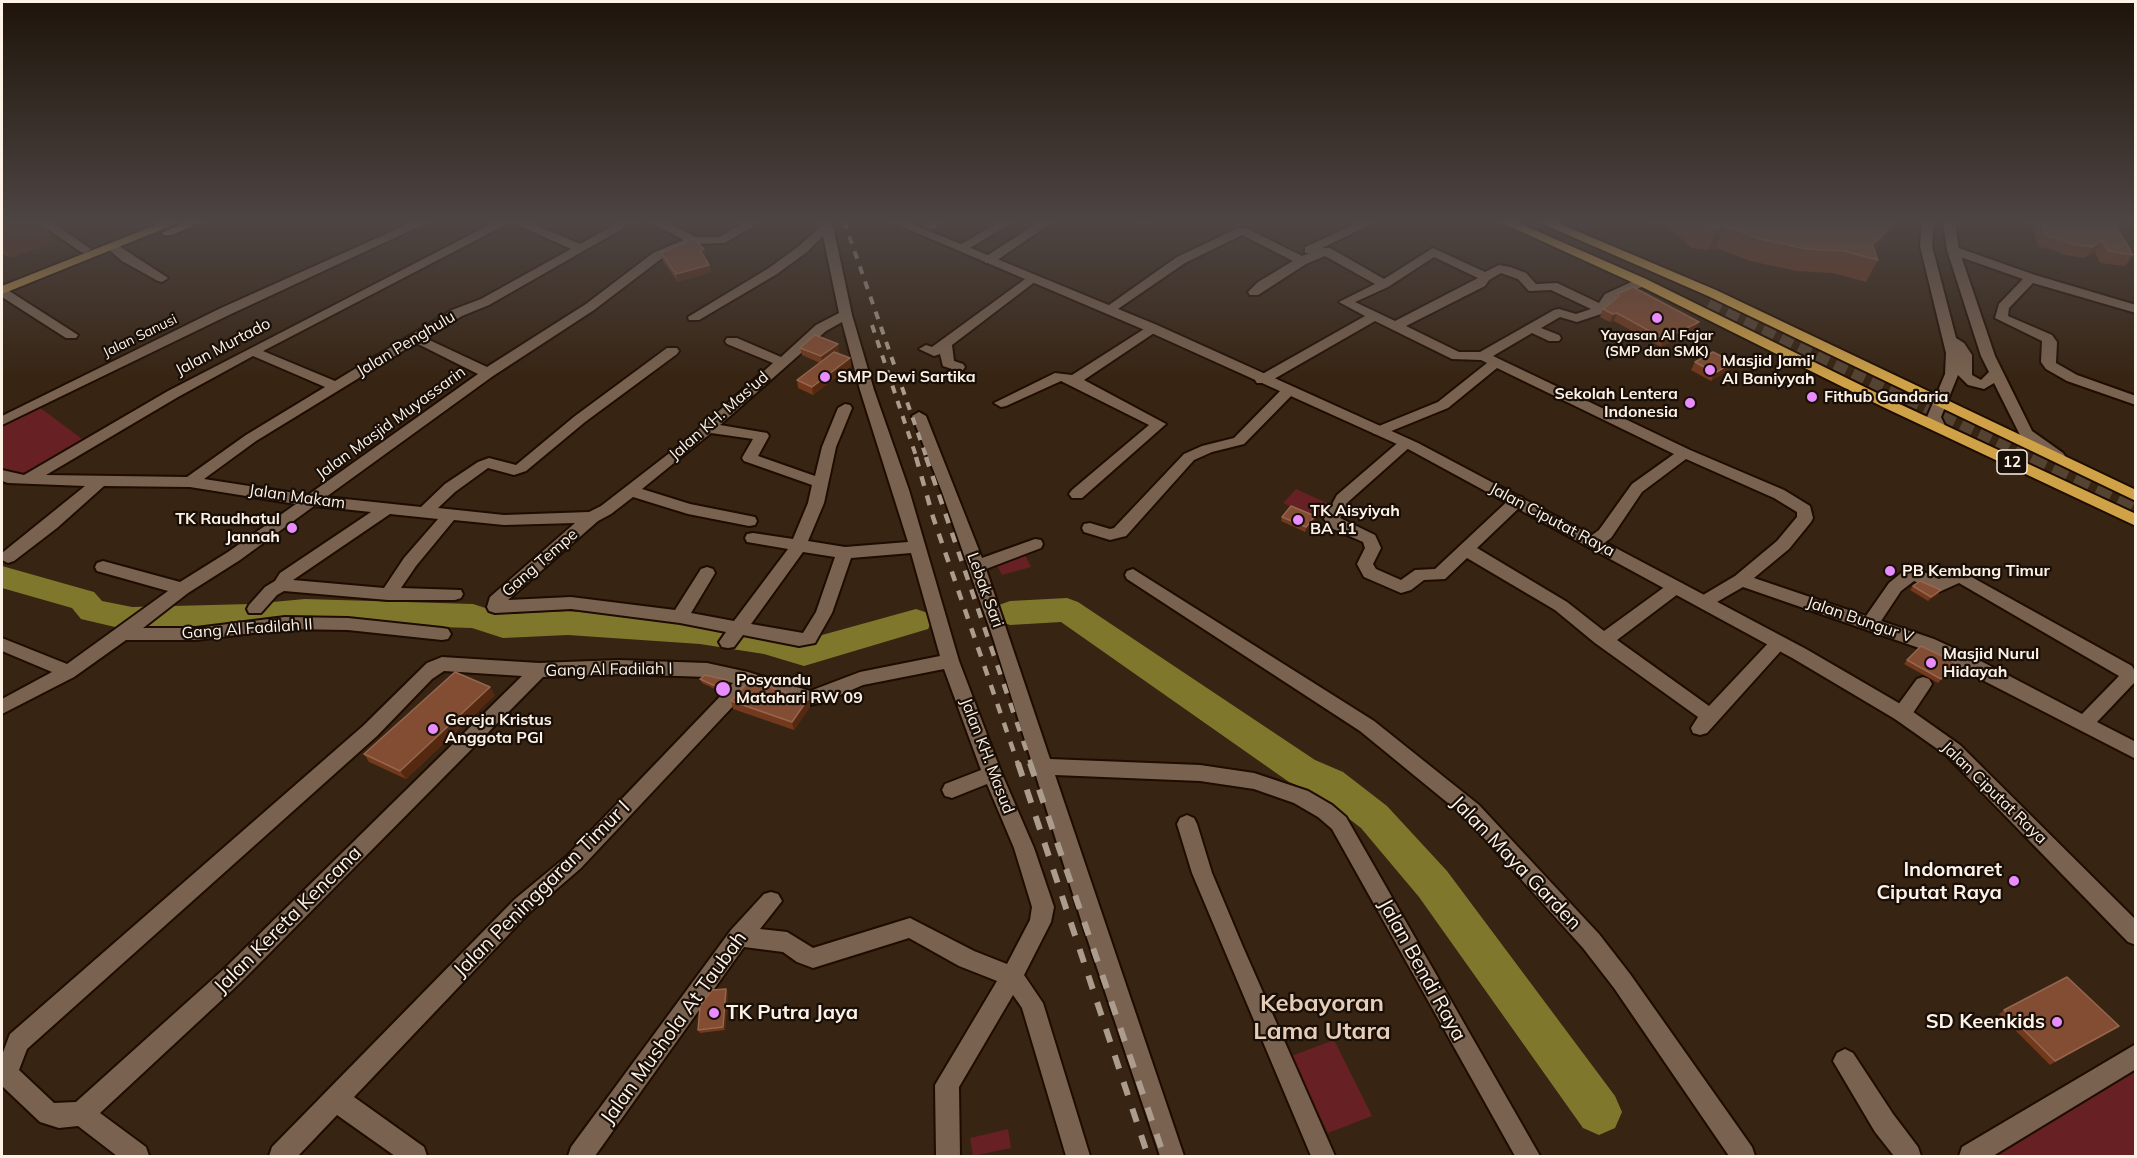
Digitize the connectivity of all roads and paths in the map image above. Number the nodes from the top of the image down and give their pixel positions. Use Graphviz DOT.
graph roads {
  1 [pos="42,275"];
  2 [pos="157,275"];
  3 [pos="305,275"];
  4 [pos="402,275"];
  5 [pos="534,275"];
  6 [pos="632,275"];
  7 [pos="766,275"];
  8 [pos="837,275"];
  9 [pos="1025,275"];
  10 [pos="1159,275"];
  11 [pos="1277,275"];
  12 [pos="1368,275"];
  13 [pos="1398,275"];
  14 [pos="1479,275"];
  15 [pos="1490,275"];
  16 [pos="1519,275"];
  17 [pos="1626,275"];
  18 [pos="1645,275"];
  19 [pos="1648,275"];
  20 [pos="1672,275"];
  21 [pos="1933,275"];
  22 [pos="1961,275"];
  23 [pos="2023,275"];
  24 [pos="162,278"];
  25 [pos="1032,278"];
  26 [pos="1485,278"];
  27 [pos="2031,278"];
  28 [pos="1658,280"];
  29 [pos="1642,282"];
  30 [pos="1384,284"];
  31 [pos="2,291"];
  32 [pos="1254,292"];
  33 [pos="1709,303"];
  34 [pos="1602,309"];
  35 [pos="2136,309"];
  36 [pos="1108,310"];
  37 [pos="846,315"];
  38 [pos="1374,315"];
  39 [pos="694,317"];
  40 [pos="1396,326"];
  41 [pos="1152,328"];
  42 [pos="1531,328"];
  43 [pos="71,335"];
  44 [pos="416,338"];
  45 [pos="1554,338"];
  46 [pos="732,341"];
  47 [pos="1950,341"];
  48 [pos="945,342"];
  49 [pos="926,349"];
  50 [pos="672,351"];
  51 [pos="254,352"];
  52 [pos="1489,360"];
  53 [pos="782,362"];
  54 [pos="958,367"];
  55 [pos="488,373"];
  56 [pos="1996,373"];
  57 [pos="1074,380"];
  58 [pos="1262,380"];
  59 [pos="335,386"];
  60 [pos="1909,389"];
  61 [pos="1288,391"];
  62 [pos="2136,400"];
  63 [pos="1939,403"];
  64 [pos="1001,404"];
  65 [pos="1888,404"];
  66 [pos="845,408"];
  67 [pos="919,416"];
  68 [pos="2,421"];
  69 [pos="708,428"];
  70 [pos="1939,428"];
  71 [pos="1379,431"];
  72 [pos="1406,443"];
  73 [pos="1685,453"];
  74 [pos="2073,467"];
  75 [pos="4,479"];
  76 [pos="26,480"];
  77 [pos="99,482"];
  78 [pos="190,482"];
  79 [pos="821,483"];
  80 [pos="631,491"];
  81 [pos="1077,494"];
  82 [pos="2136,496"];
  83 [pos="312,501"];
  84 [pos="1517,501"];
  85 [pos="386,509"];
  86 [pos="425,512"];
  87 [pos="450,515"];
  88 [pos="592,517"];
  89 [pos="749,521"];
  90 [pos="2136,521"];
  91 [pos="1090,528"];
  92 [pos="753,538"];
  93 [pos="1594,542"];
  94 [pos="1035,544"];
  95 [pos="798,546"];
  96 [pos="916,548"];
  97 [pos="1467,550"];
  98 [pos="845,554"];
  99 [pos="8,557"];
  100 [pos="977,566"];
  101 [pos="103,567"];
  102 [pos="707,573"];
  103 [pos="1133,575"];
  104 [pos="1741,580"];
  105 [pos="281,585"];
  106 [pos="1676,587"];
  107 [pos="182,589"];
  108 [pos="388,594"];
  109 [pos="455,594"];
  110 [pos="1704,602"];
  111 [pos="255,609"];
  112 [pos="680,617"];
  113 [pos="1871,623"];
  114 [pos="124,634"];
  115 [pos="442,634"];
  116 [pos="733,634"];
  117 [pos="1601,638"];
  118 [pos="1779,643"];
  119 [pos="2,644"];
  120 [pos="950,661"];
  121 [pos="539,670"];
  122 [pos="68,672"];
  123 [pos="748,679"];
  124 [pos="1923,684"];
  125 [pos="2,707"];
  126 [pos="1902,714"];
  127 [pos="2084,723"];
  128 [pos="2132,744"];
  129 [pos="1043,767"];
  130 [pos="992,774"];
  131 [pos="952,790"];
  132 [pos="1187,824"];
  133 [pos="771,901"];
  134 [pos="2136,935"];
  135 [pos="739,937"];
  136 [pos="1012,976"];
  137 [pos="2136,1055"];
  138 [pos="1845,1061"];
  139 [pos="336,1100"];
  140 [pos="81,1114"];
  141 [pos="137,1156"];
  142 [pos="281,1156"];
  143 [pos="415,1156"];
  144 [pos="580,1156"];
  145 [pos="948,1156"];
  146 [pos="1078,1156"];
  147 [pos="1172,1156"];
  148 [pos="1323,1156"];
  149 [pos="1528,1156"];
  150 [pos="1743,1156"];
  151 [pos="1909,1156"];
  152 [pos="1971,1156"];
  1 -- 31 [label="main road"];
  2 -- 24 [label="street"];
  3 -- 68 [label="street, Jalan Sanusi"];
  4 -- 51 [label="street, Jalan Murtado"];
  5 -- 44 [label="street, Jalan Penghulu"];
  6 -- 55 [label="street, Jalan Masjid Muyassarin"];
  7 -- 39 [label="street"];
  8 -- 37 [label="street"];
  9 -- 25 [label="street, Jalan Ciputat Raya"];
  10 -- 36 [label="street"];
  11 -- 32 [label="street"];
  12 -- 30 [label="street"];
  13 -- 30 [label="street"];
  14 -- 26 [label="street"];
  15 -- 26 [label="street"];
  16 -- 34 [label="street"];
  17 -- 29 [label="highway, 12"];
  18 -- 28 [label="highway, 12"];
  19 -- 28 [label="highway, 12"];
  20 -- 60 [label="highway, 12"];
  21 -- 47 [label="street"];
  22 -- 56 [label="street"];
  23 -- 27 [label="street"];
  25 -- 36 [label="street, Jalan Ciputat Raya"];
  25 -- 48 [label="street"];
  26 -- 40 [label="street"];
  27 -- 35 [label="street"];
  27 -- 62 [label="street"];
  28 -- 33 [label="highway, 12"];
  29 -- 34 [label="street"];
  29 -- 65 [label="highway, 12"];
  30 -- 38 [label="street"];
  31 -- 43 [label="street"];
  34 -- 42 [label="street"];
  36 -- 41 [label="street, Jalan Ciputat Raya"];
  37 -- 53 [label="street, Jalan KH. Mas'ud"];
  37 -- 96 [label="street"];
  38 -- 40 [label="street"];
  38 -- 58 [label="street"];
  40 -- 52 [label="street"];
  41 -- 57 [label="street"];
  41 -- 58 [label="street, Jalan Ciputat Raya"];
  42 -- 45 [label="street"];
  42 -- 52 [label="street"];
  44 -- 55 [label="street, Jalan Masjid Muyassarin"];
  44 -- 59 [label="street, Jalan Penghulu"];
  46 -- 53 [label="street"];
  47 -- 56 [label="street"];
  47 -- 63 [label="street"];
  48 -- 49 [label="street"];
  48 -- 54 [label="street"];
  50 -- 86 [label="street"];
  51 -- 59 [label="street"];
  51 -- 76 [label="street, Jalan Murtado"];
  52 -- 71 [label="street"];
  52 -- 73 [label="street"];
  53 -- 69 [label="street, Jalan KH. Mas'ud"];
  55 -- 83 [label="street, Jalan Masjid Muyassarin"];
  56 -- 74 [label="street"];
  57 -- 64 [label="street"];
  57 -- 81 [label="street"];
  58 -- 61 [label="street, Jalan Ciputat Raya"];
  59 -- 78 [label="street, Jalan Penghulu"];
  60 -- 63 [label="highway, 12"];
  60 -- 65 [label="highway"];
  61 -- 71 [label="street, Jalan Ciputat Raya"];
  61 -- 91 [label="street"];
  63 -- 70 [label="street"];
  63 -- 74 [label="highway, 12"];
  65 -- 70 [label="highway, 12"];
  66 -- 79 [label="street"];
  67 -- 100 [label="street, Lebak Sari"];
  69 -- 79 [label="street"];
  69 -- 80 [label="street, Jalan KH. Mas'ud"];
  70 -- 90 [label="highway, 12"];
  71 -- 72 [label="street, Jalan Ciputat Raya"];
  72 -- 84 [label="street, Jalan Ciputat Raya"];
  72 -- 97 [label="street"];
  73 -- 93 [label="street"];
  73 -- 104 [label="street"];
  74 -- 82 [label="highway, 12"];
  75 -- 76 [label="street, Jalan Makam"];
  76 -- 77 [label="street, Jalan Makam"];
  77 -- 78 [label="street, Jalan Makam"];
  77 -- 99 [label="street"];
  78 -- 83 [label="street, Jalan Makam"];
  79 -- 95 [label="street"];
  80 -- 88 [label="street, Jalan KH. Mas'ud"];
  80 -- 89 [label="street"];
  83 -- 85 [label="street, Jalan Makam"];
  83 -- 107 [label="street"];
  84 -- 93 [label="street, Jalan Ciputat Raya"];
  84 -- 97 [label="street"];
  85 -- 86 [label="street, Jalan Makam"];
  85 -- 105 [label="street"];
  86 -- 87 [label="street, Jalan Makam"];
  87 -- 88 [label="street, Jalan Makam"];
  87 -- 108 [label="street"];
  88 -- 112 [label="street, Gang Tempe"];
  92 -- 95 [label="street"];
  93 -- 106 [label="street, Jalan Ciputat Raya"];
  94 -- 100 [label="street"];
  95 -- 98 [label="street"];
  95 -- 116 [label="street"];
  96 -- 98 [label="street"];
  96 -- 120 [label="street, Jalan KH. Masud"];
  97 -- 117 [label="street"];
  98 -- 116 [label="street"];
  100 -- 129 [label="street, Lebak Sari"];
  101 -- 107 [label="street"];
  102 -- 112 [label="street"];
  103 -- 150 [label="street, Jalan Maya Garden"];
  104 -- 110 [label="street"];
  104 -- 113 [label="street, Jalan Bungur V"];
  105 -- 108 [label="street"];
  105 -- 111 [label="street"];
  106 -- 110 [label="street, Jalan Ciputat Raya"];
  106 -- 117 [label="street"];
  107 -- 114 [label="street"];
  108 -- 109 [label="street"];
  110 -- 118 [label="street, Jalan Ciputat Raya"];
  112 -- 116 [label="street"];
  113 -- 127 [label="street, Jalan Bungur V"];
  113 -- 127 [label="street"];
  114 -- 115 [label="street, Gang Al Fadilah II"];
  114 -- 122 [label="street"];
  117 -- 118 [label="street"];
  118 -- 126 [label="street, Jalan Ciputat Raya"];
  119 -- 122 [label="street"];
  120 -- 123 [label="street, Gang Al Fadilah I"];
  120 -- 130 [label="street, Jalan KH. Masud"];
  121 -- 123 [label="street, Gang Al Fadilah I"];
  121 -- 140 [label="street, Jalan Kereta Kencana"];
  121 -- 140 [label="street, Gang Al Fadilah I"];
  122 -- 125 [label="street"];
  123 -- 139 [label="street, Jalan Peninggaran Timur I"];
  124 -- 126 [label="street"];
  126 -- 134 [label="street, Jalan Ciputat Raya"];
  127 -- 128 [label="street, Jalan Bungur V"];
  129 -- 147 [label="street, Lebak Sari"];
  129 -- 149 [label="street, Jalan Bendi Raya"];
  130 -- 131 [label="street"];
  130 -- 136 [label="street, Jalan KH. Masud"];
  132 -- 148 [label="street"];
  133 -- 135 [label="street, Jalan Mushola At Taubah"];
  135 -- 136 [label="street"];
  135 -- 144 [label="street, Jalan Mushola At Taubah"];
  136 -- 145 [label="street"];
  136 -- 146 [label="street"];
  137 -- 152 [label="street"];
  138 -- 151 [label="street"];
  139 -- 142 [label="street, Jalan Peninggaran Timur I"];
  139 -- 143 [label="street"];
  140 -- 141 [label="street"];
}
